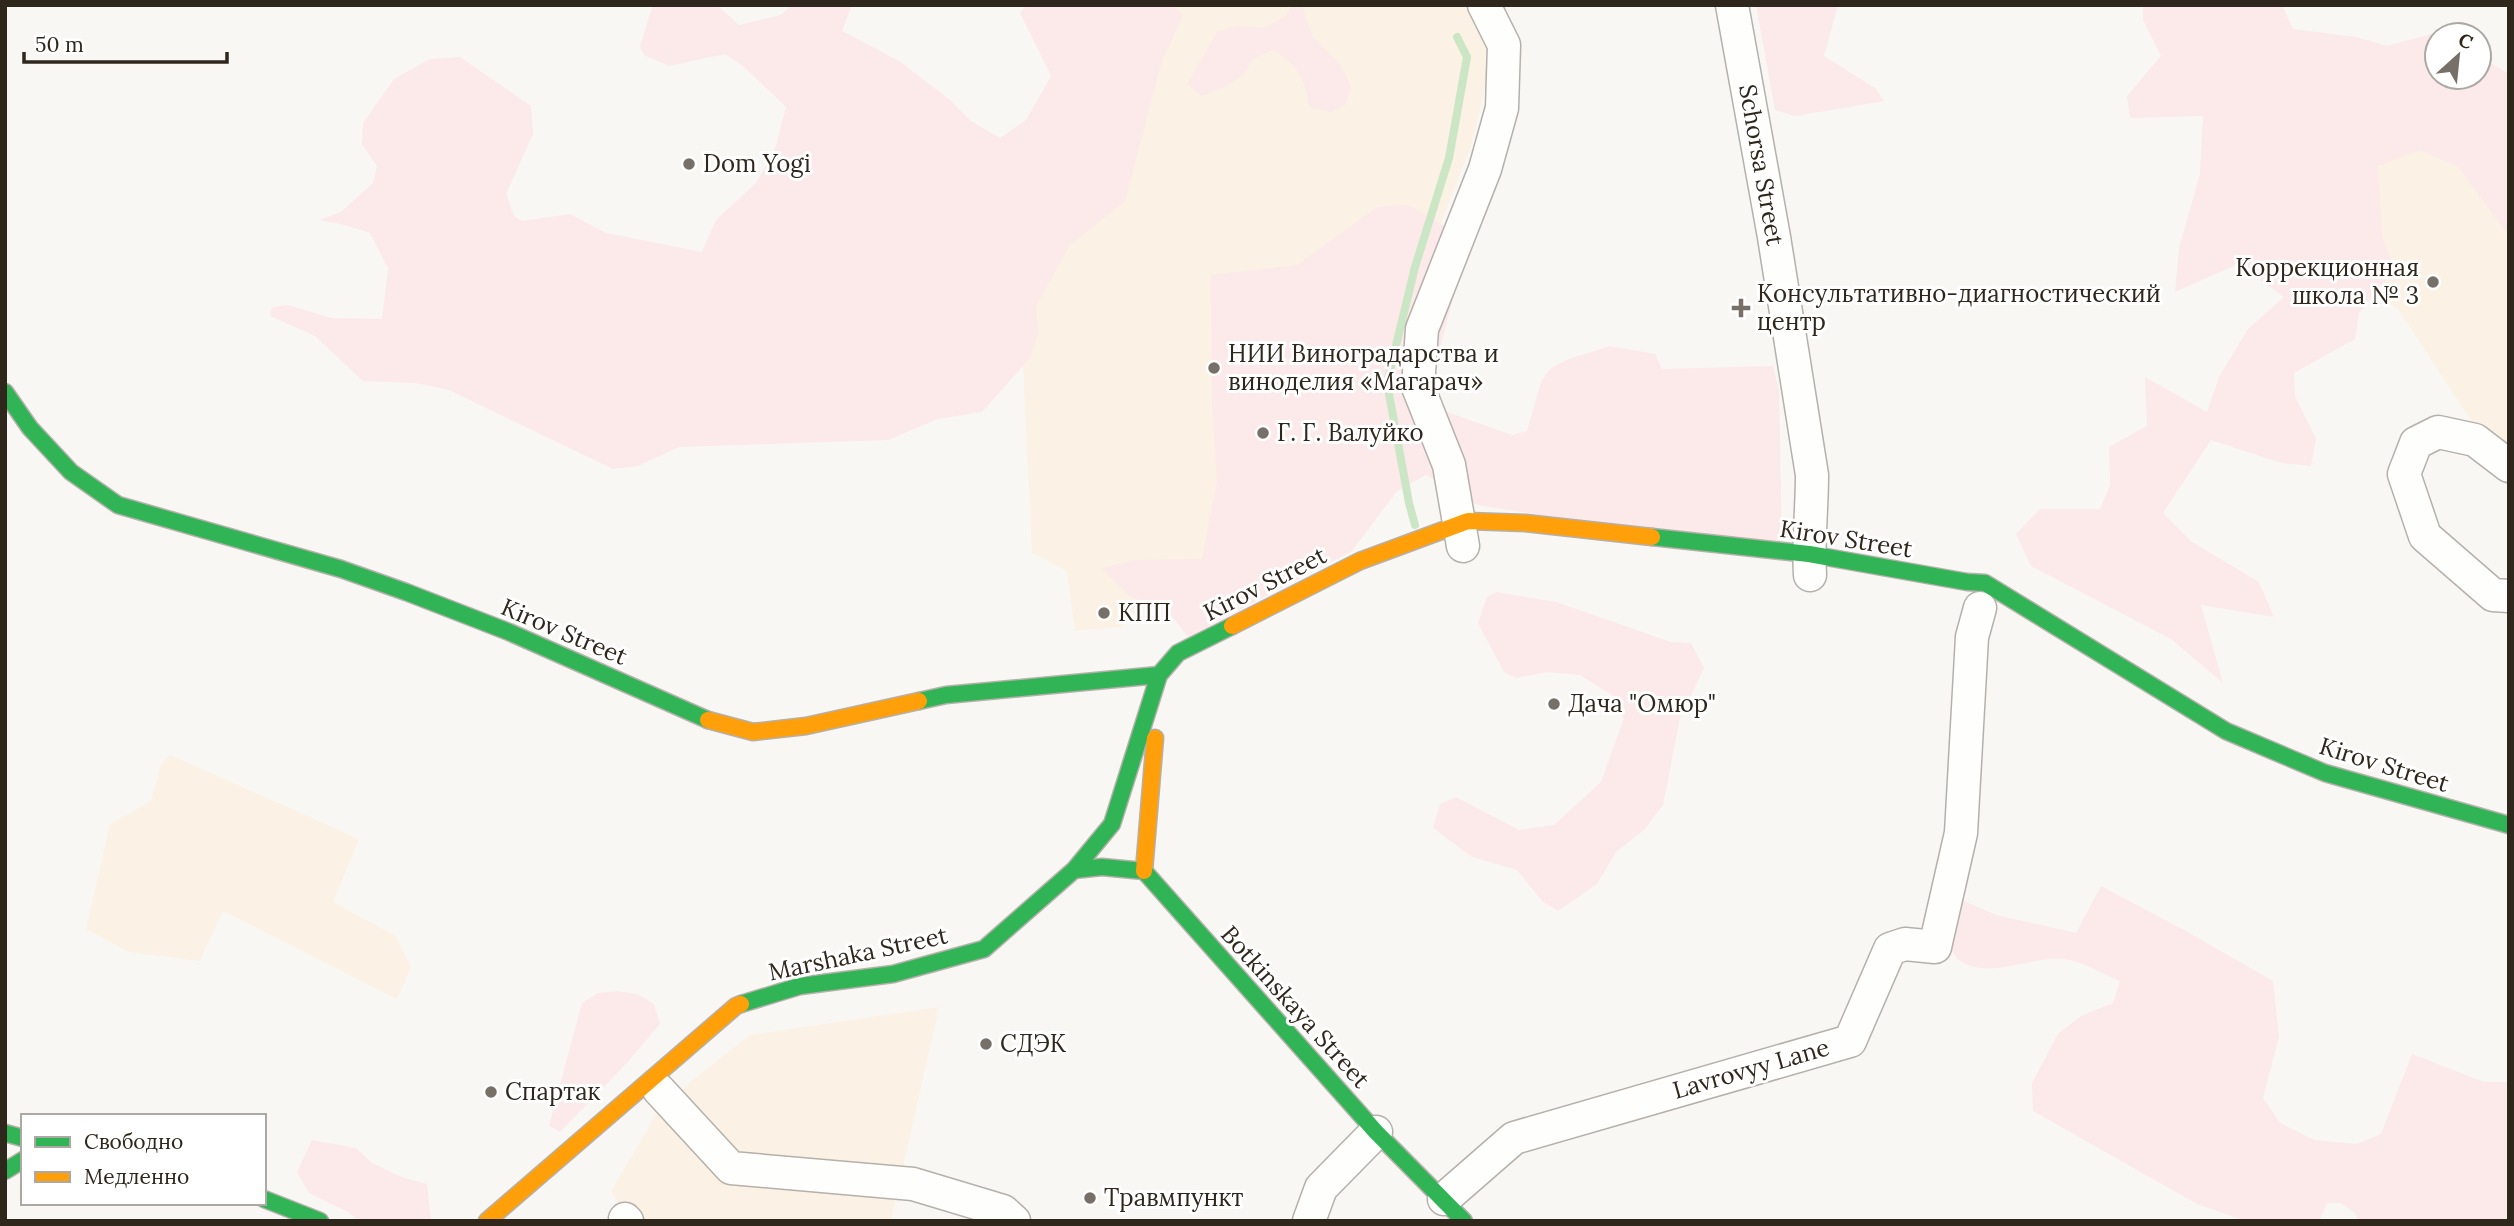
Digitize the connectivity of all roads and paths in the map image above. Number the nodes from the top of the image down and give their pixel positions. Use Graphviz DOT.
graph roads {
  1 [pos="1484,5"];
  2 [pos="1732,5"];
  3 [pos="5,391"];
  4 [pos="2509,466"];
  5 [pos="1461,541"];
  6 [pos="1809,570"];
  7 [pos="2509,596"];
  8 [pos="1982,610"];
  9 [pos="1188,669"];
  10 [pos="1159,675"];
  11 [pos="1155,738"];
  12 [pos="2509,825"];
  13 [pos="1105,862"];
  14 [pos="1074,870"];
  15 [pos="1144,871"];
  16 [pos="1040,921"];
  17 [pos="954,975"];
  18 [pos="896,990"];
  19 [pos="659,1090"];
  20 [pos="1376,1132"];
  21 [pos="5,1133"];
  22 [pos="17,1149"];
  23 [pos="574,1167"];
  24 [pos="5,1171"];
  25 [pos="266,1200"];
  26 [pos="248,1208"];
  27 [pos="1454,1210"];
  28 [pos="279,1221"];
  29 [pos="320,1221"];
  30 [pos="487,1221"];
  31 [pos="1014,1221"];
  32 [pos="1309,1221"];
  1 -- 5 [label="street"];
  2 -- 6 [label="street, Schorsa Street"];
  3 -- 10 [label="main road, Kirov Street"];
  4 -- 7 [label="street"];
  5 -- 6 [label="main road, Kirov Street"];
  5 -- 10 [label="main road, Kirov Street"];
  6 -- 12 [label="main road, Kirov Street"];
  8 -- 27 [label="street, Lavrovyy Lane"];
  9 -- 10 [label="main road, Kirov Street"];
  10 -- 11 [label="main road"];
  10 -- 14 [label="main road, Marshaka Street"];
  11 -- 13 [label="main road"];
  11 -- 15 [label="main road"];
  13 -- 14 [label="main road"];
  13 -- 15 [label="main road"];
  14 -- 30 [label="main road, Marshaka Street"];
  15 -- 20 [label="main road, Botkinskaya Street"];
  16 -- 17 [label="main road"];
  18 -- 19 [label="main road, Marshaka Street"];
  19 -- 23 [label="main road, Marshaka Street"];
  19 -- 31 [label="street"];
  20 -- 27 [label="main road, Botkinskaya Street"];
  20 -- 32 [label="street"];
  21 -- 22 [label="main road"];
  22 -- 24 [label="main road"];
  25 -- 29 [label="main road"];
  26 -- 28 [label="main road"];
}
